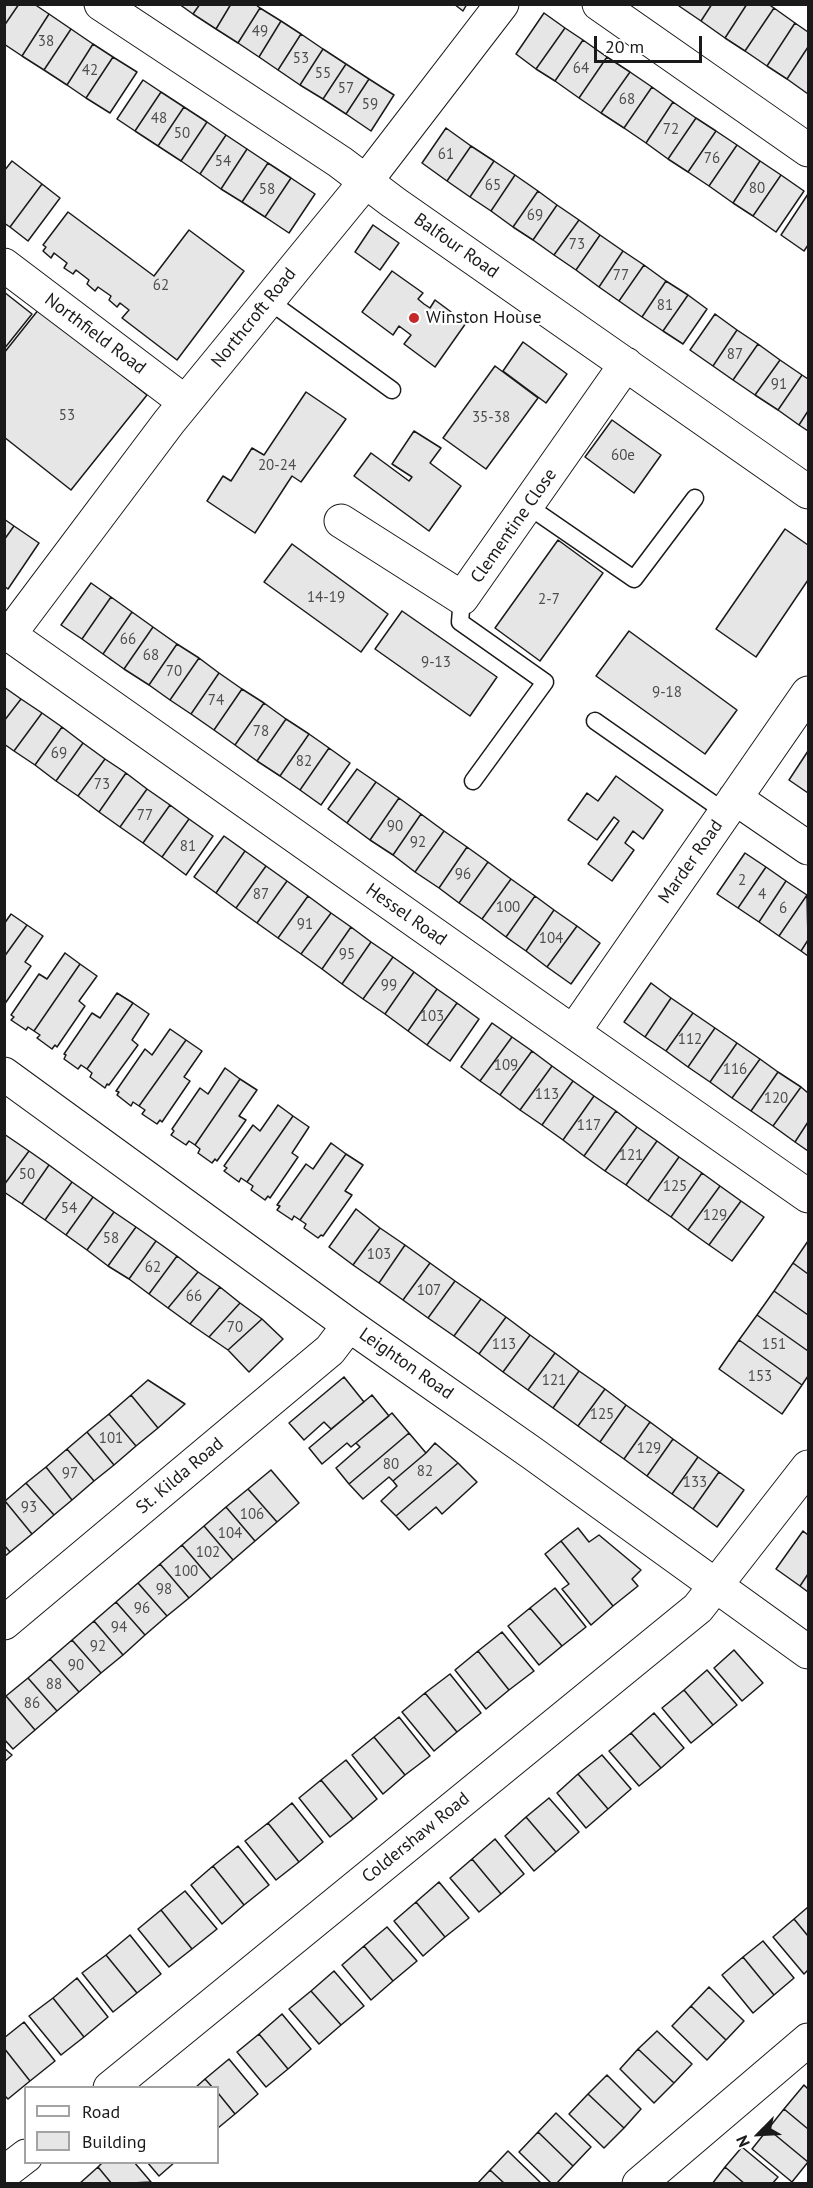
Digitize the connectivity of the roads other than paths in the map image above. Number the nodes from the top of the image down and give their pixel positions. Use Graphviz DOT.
graph roads {
  1 [pos="101,4"];
  2 [pos="502,4"];
  3 [pos="599,4"];
  4 [pos="808,150"];
  5 [pos="366,182"];
  6 [pos="4,265"];
  7 [pos="269,301"];
  8 [pos="626,364"];
  9 [pos="392,390"];
  10 [pos="185,402"];
  11 [pos="808,492"];
  12 [pos="695,498"];
  13 [pos="528,506"];
  14 [pos="341,521"];
  15 [pos="462,598"];
  16 [pos="7,633"];
  17 [pos="808,693"];
  18 [pos="595,721"];
  19 [pos="472,781"];
  20 [pos="730,805"];
  21 [pos="808,848"];
  22 [pos="574,1031"];
  23 [pos="7,1080"];
  24 [pos="808,1196"];
  25 [pos="349,1325"];
  26 [pos="808,1467"];
  27 [pos="717,1586"];
  28 [pos="4,1623"];
  29 [pos="808,1652"];
  30 [pos="808,2042"];
  31 [pos="112,2086"];
  32 [pos="24,2158"];
  33 [pos="4,2173"];
  34 [pos="639,2184"];
  1 -- 5 [label="street, Balfour Road"];
  2 -- 5 [label="street, Northcroft Road"];
  3 -- 4 [label="street"];
  5 -- 7 [label="street, Northcroft Road"];
  5 -- 8 [label="street, Balfour Road"];
  6 -- 10 [label="street, Northfield Road"];
  7 -- 9 [label="lane"];
  7 -- 10 [label="street, Northcroft Road"];
  8 -- 11 [label="street, Balfour Road"];
  8 -- 13 [label="street, Clementine Close"];
  10 -- 16 [label="street, Northcroft Road"];
  12 -- 13 [label="lane"];
  13 -- 15 [label="street, Clementine Close"];
  14 -- 15 [label="street, Clementine Close"];
  15 -- 19 [label="lane"];
  16 -- 22 [label="street, Hessel Road"];
  17 -- 20 [label="street, Marder Road"];
  18 -- 20 [label="lane"];
  20 -- 21 [label="street"];
  20 -- 22 [label="street, Marder Road"];
  22 -- 24 [label="street, Hessel Road"];
  23 -- 25 [label="street, Leighton Road"];
  25 -- 27 [label="street, Leighton Road"];
  25 -- 28 [label="street, St. Kilda Road"];
  26 -- 27 [label="street, Coldershaw Road"];
  27 -- 29 [label="street, Leighton Road"];
  27 -- 31 [label="street, Coldershaw Road"];
  30 -- 34 [label="street"];
  32 -- 33 [label="street"];
}
